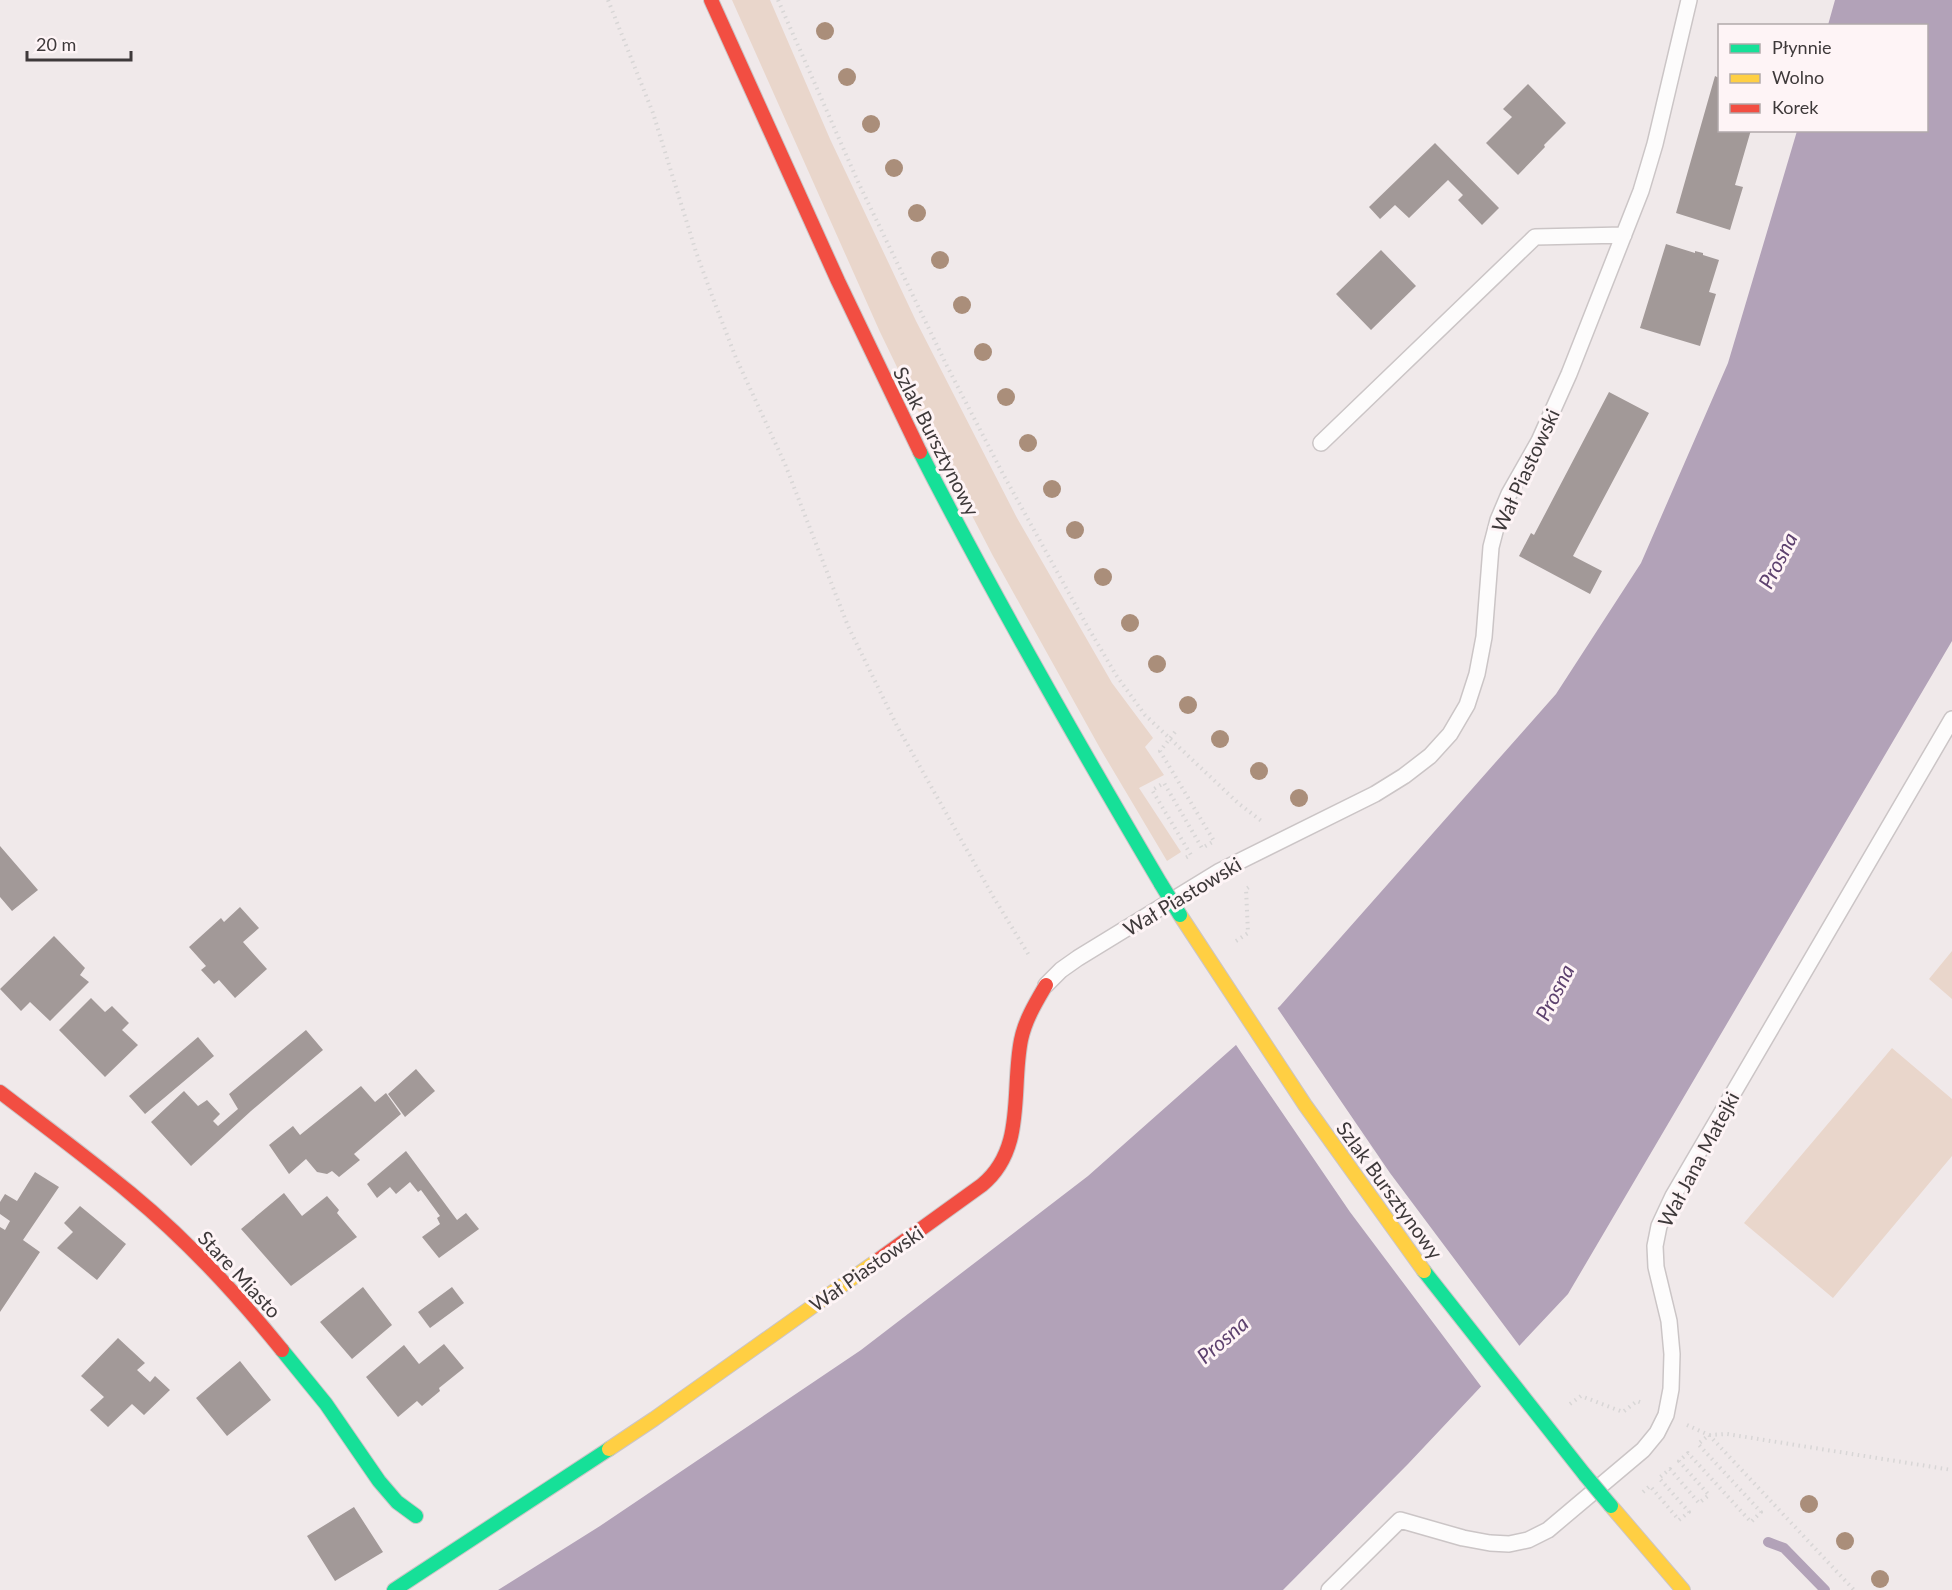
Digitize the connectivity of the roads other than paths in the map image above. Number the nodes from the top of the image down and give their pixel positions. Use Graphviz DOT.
graph roads {
  1 [pos="711,0"];
  2 [pos="1689,0"];
  3 [pos="1624,235"];
  4 [pos="1321,443"];
  5 [pos="1952,719"];
  6 [pos="1046,985"];
  7 [pos="0,1092"];
  8 [pos="416,1516"];
  9 [pos="394,1590"];
  10 [pos="1329,1590"];
  11 [pos="1683,1590"];
  1 -- 11 [label="main road, Szlak Bursztynowy, bridge"];
  2 -- 3 [label="lane, Wał Piastowski"];
  3 -- 4 [label="lane"];
  3 -- 6 [label="lane, Wał Piastowski"];
  5 -- 10 [label="lane, Wał Jana Matejki"];
  6 -- 9 [label="main road, Wał Piastowski"];
  7 -- 8 [label="main road, Stare Miasto"];
}
